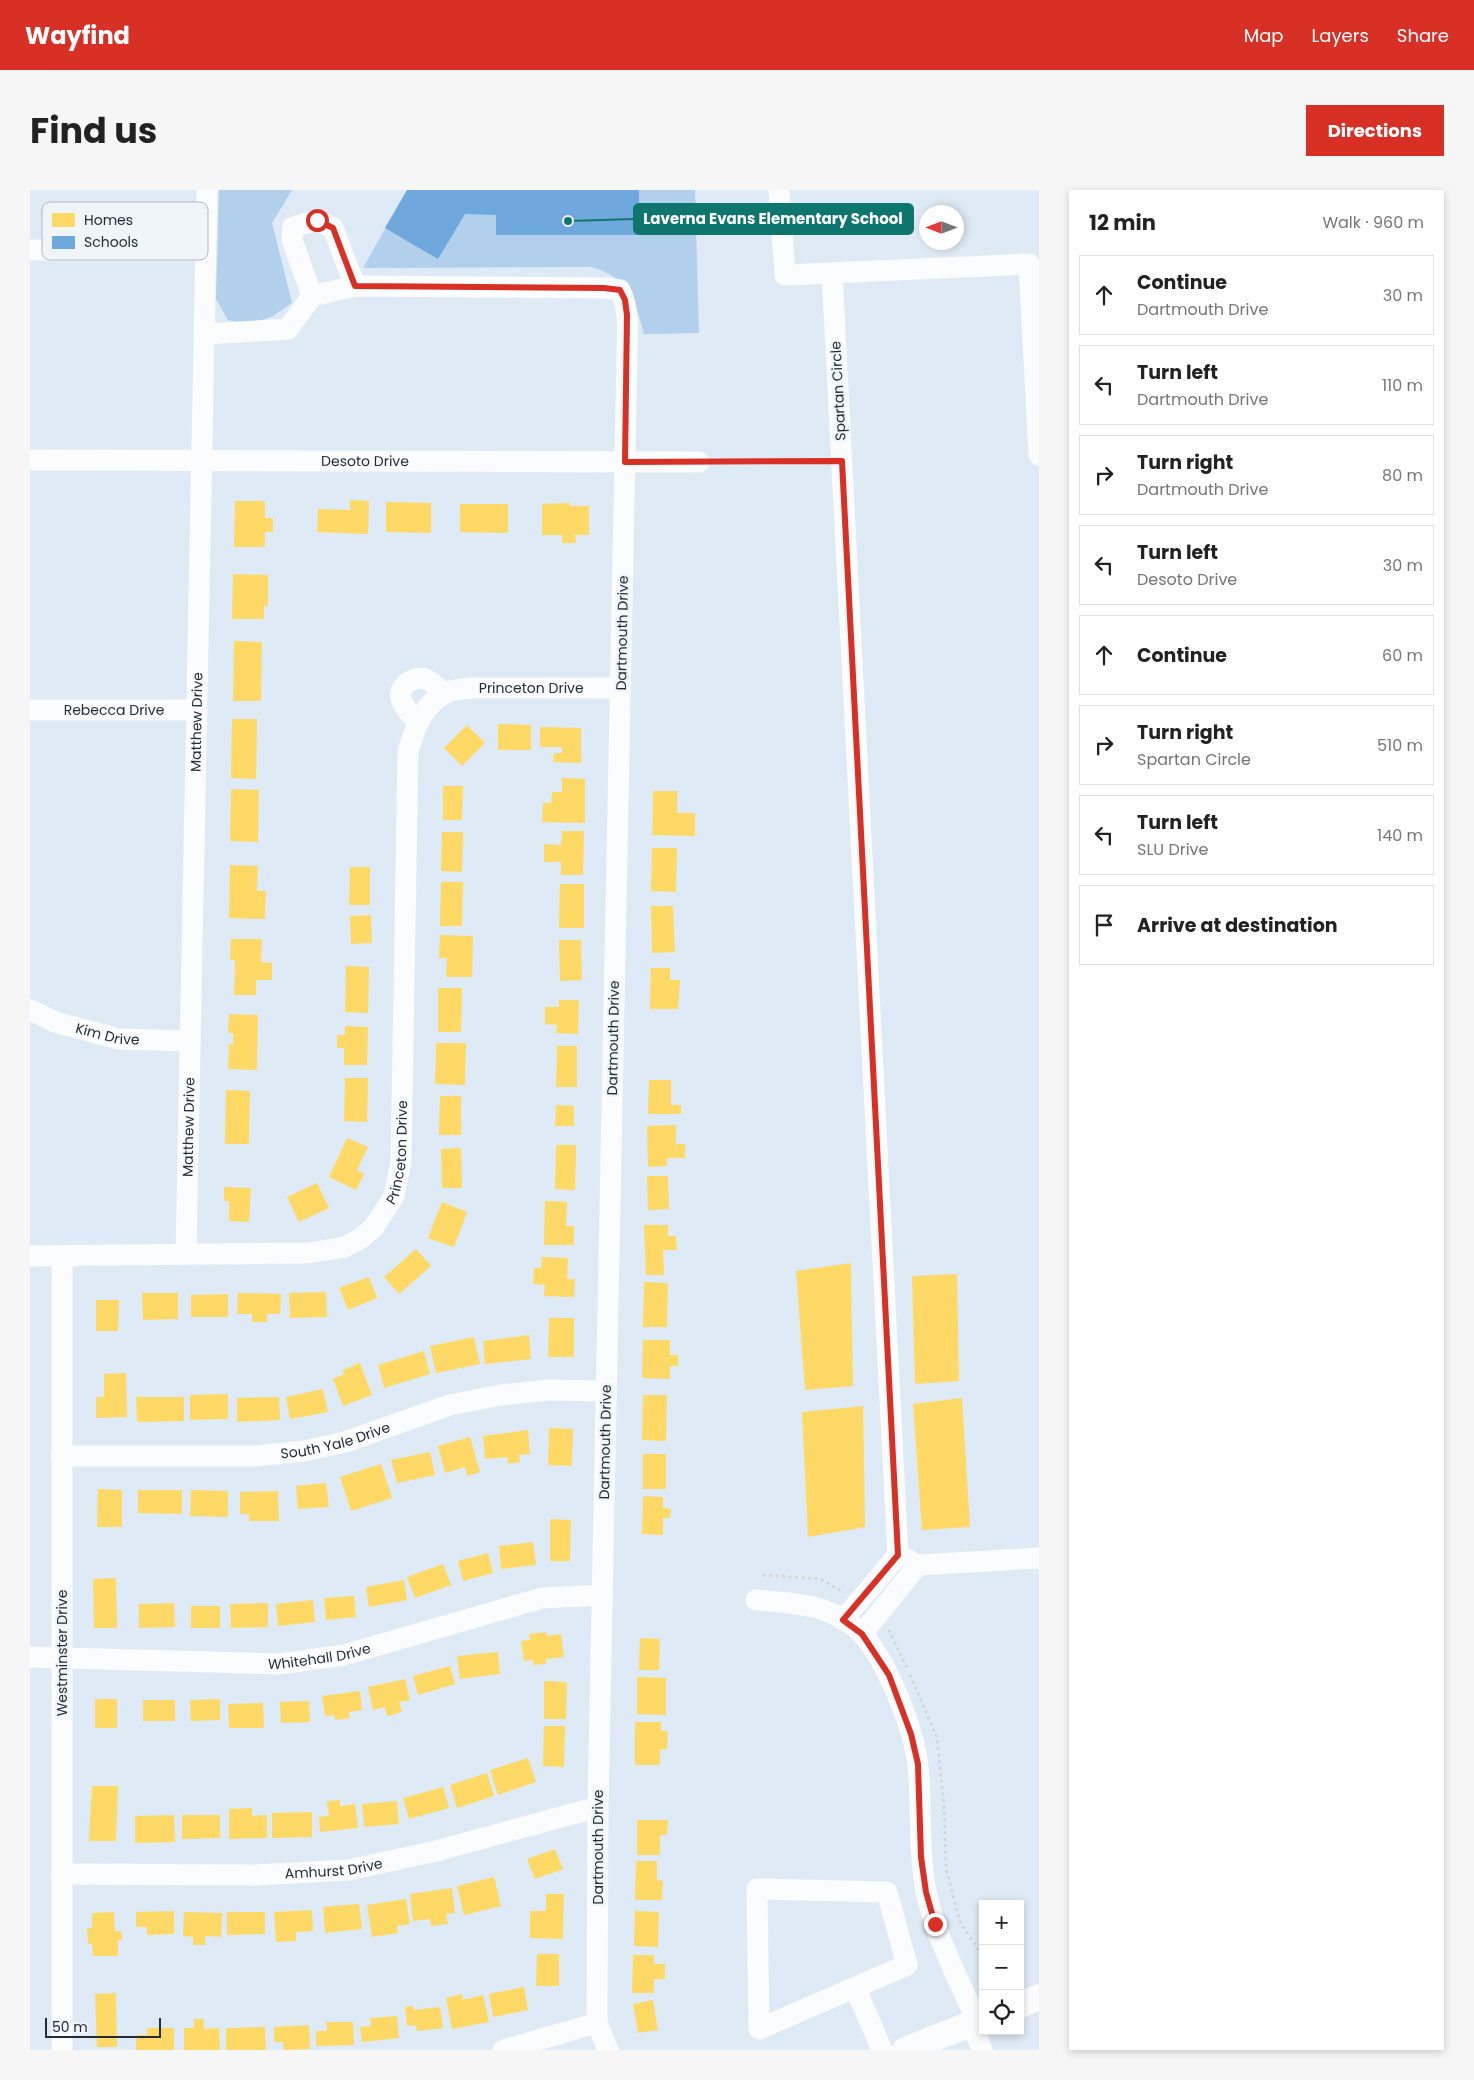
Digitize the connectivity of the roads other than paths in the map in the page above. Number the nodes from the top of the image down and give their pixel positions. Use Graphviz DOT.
graph roads {
  1 [pos="779,190"];
  2 [pos="206,260"];
  3 [pos="1034,264"];
  4 [pos="832,273"];
  5 [pos="355,286"];
  6 [pos="312,296"];
  7 [pos="204,334"];
  8 [pos="1039,455"];
  9 [pos="30,460"];
  10 [pos="202,460"];
  11 [pos="625,462"];
  12 [pos="699,462"];
  13 [pos="620,688"];
  14 [pos="444,694"];
  15 [pos="30,710"];
  16 [pos="197,710"];
  17 [pos="418,721"];
  18 [pos="30,1010"];
  19 [pos="190,1040"];
  20 [pos="186,1253"];
  21 [pos="30,1256"];
  22 [pos="62,1256"];
  23 [pos="606,1392"];
  24 [pos="61,1456"];
  25 [pos="898,1555"];
  26 [pos="1039,1558"];
  27 [pos="918,1565"];
  28 [pos="602,1594"];
  29 [pos="756,1600"];
  30 [pos="843,1620"];
  31 [pos="862,1634"];
  32 [pos="30,1658"];
  33 [pos="62,1658"];
  34 [pos="598,1806"];
  35 [pos="62,1874"];
  36 [pos="855,1987"];
  37 [pos="1039,1997"];
  38 [pos="1024,2003"];
  39 [pos="977,2022"];
  40 [pos="597,2023"];
  41 [pos="62,2050"];
  42 [pos="504,2050"];
  43 [pos="608,2050"];
  44 [pos="882,2050"];
  45 [pos="905,2050"];
  46 [pos="982,2050"];
  1 -- 4 [label="street"];
  2 -- 7 [label="street, Matthew Drive"];
  3 -- 4 [label="street"];
  3 -- 8 [label="street"];
  4 -- 25 [label="street, Spartan Circle"];
  5 -- 6 [label="street, Dartmouth Drive"];
  5 -- 6 [label="street"];
  5 -- 11 [label="street, Dartmouth Drive"];
  6 -- 7 [label="street"];
  7 -- 10 [label="street, Matthew Drive"];
  9 -- 10 [label="street, Desoto Drive"];
  10 -- 11 [label="street, Desoto Drive"];
  10 -- 16 [label="street, Matthew Drive"];
  11 -- 12 [label="street, Desoto Drive"];
  11 -- 13 [label="street, Dartmouth Drive"];
  13 -- 14 [label="street, Princeton Drive"];
  13 -- 23 [label="street, Dartmouth Drive"];
  14 -- 17 [label="street, Princeton Drive"];
  14 -- 17 [label="street"];
  15 -- 16 [label="street, Rebecca Drive"];
  16 -- 19 [label="street, Matthew Drive"];
  17 -- 20 [label="street, Princeton Drive"];
  18 -- 19 [label="street, Kim Drive"];
  19 -- 20 [label="street, Matthew Drive"];
  20 -- 22 [label="street, Princeton Drive"];
  21 -- 22 [label="street, Princeton Drive"];
  22 -- 24 [label="street, Westminster Drive"];
  23 -- 24 [label="street, South Yale Drive"];
  23 -- 28 [label="street, Dartmouth Drive"];
  24 -- 33 [label="street, Westminster Drive"];
  25 -- 27 [label="street"];
  25 -- 30 [label="street"];
  26 -- 27 [label="street"];
  27 -- 31 [label="street"];
  28 -- 33 [label="street, Whitehall Drive"];
  28 -- 34 [label="street, Dartmouth Drive"];
  29 -- 30 [label="street"];
  30 -- 31 [label="street"];
  31 -- 39 [label="street"];
  32 -- 33 [label="street, Whitehall Drive"];
  33 -- 35 [label="street, Westminster Drive"];
  34 -- 35 [label="street, Amhurst Drive"];
  34 -- 40 [label="street, Dartmouth Drive"];
  35 -- 41 [label="street, Westminster Drive"];
  36 -- 36 [label="street"];
  36 -- 44 [label="street"];
  37 -- 38 [label="main road"];
  39 -- 45 [label="main road"];
  39 -- 46 [label="street"];
  40 -- 42 [label="street"];
  40 -- 43 [label="street, Dartmouth Drive"];
}
